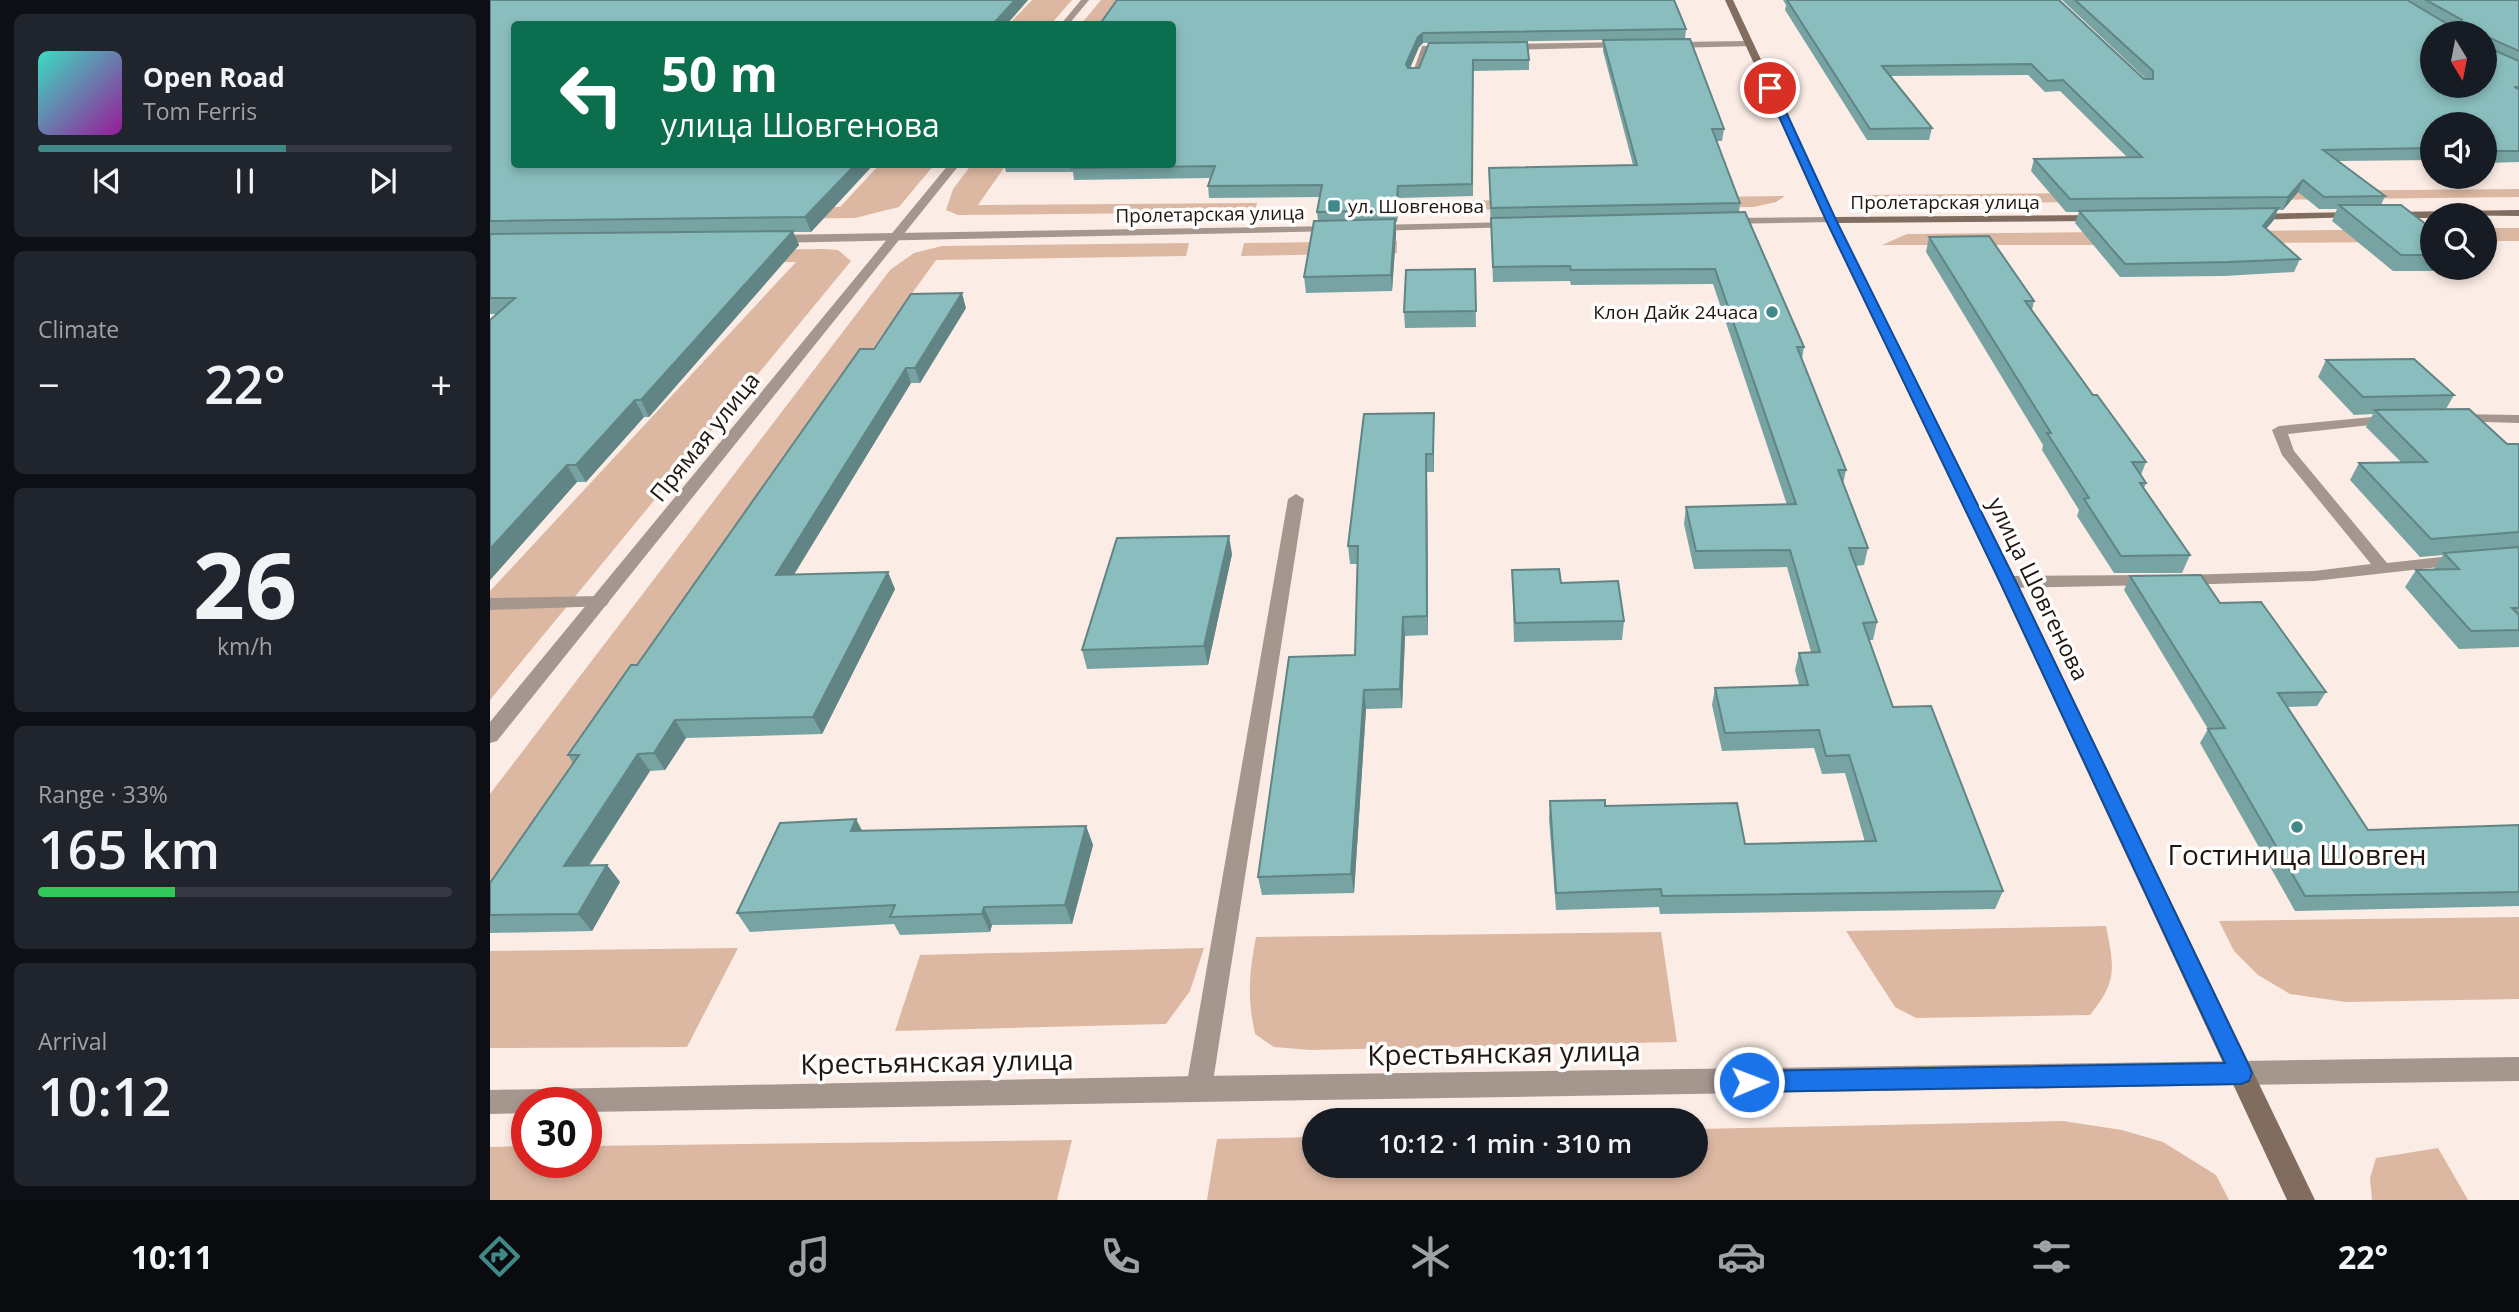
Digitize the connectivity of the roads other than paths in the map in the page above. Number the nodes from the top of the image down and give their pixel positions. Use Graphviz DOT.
graph roads {
  1 [pos="1085,0"];
  2 [pos="1729,0"];
  3 [pos="1068,21"];
  4 [pos="1750,44"];
  5 [pos="1640,45"];
  6 [pos="1654,45"];
  7 [pos="1465,47"];
  8 [pos="1492,47"];
  9 [pos="1414,76"];
  10 [pos="951,168"];
  11 [pos="2519,213"];
  12 [pos="2370,215"];
  13 [pos="2384,215"];
  14 [pos="2235,217"];
  15 [pos="2111,218"];
  16 [pos="1831,220"];
  17 [pos="1716,222"];
  18 [pos="1525,225"];
  19 [pos="1348,228"];
  20 [pos="1361,228"];
  21 [pos="896,237"];
  22 [pos="761,239"];
  23 [pos="2441,418"];
  24 [pos="2415,419"];
  25 [pos="2519,419"];
  26 [pos="1296,499"];
  27 [pos="2477,559"];
  28 [pos="2382,567"];
  29 [pos="2008,582"];
  30 [pos="600,602"];
  31 [pos="490,604"];
  32 [pos="490,736"];
  33 [pos="2519,1069"];
  34 [pos="2241,1073"];
  35 [pos="1199,1088"];
  36 [pos="490,1102"];
  37 [pos="2301,1200"];
  1 -- 3 [label="street"];
  2 -- 4 [label="main road, улица Шовгенова"];
  4 -- 6 [label="street"];
  4 -- 16 [label="main road, улица Шовгенова"];
  5 -- 8 [label="street"];
  7 -- 9 [label="street"];
  10 -- 21 [label="street, Прямая улица"];
  11 -- 13 [label="main road"];
  12 -- 14 [label="main road"];
  15 -- 16 [label="main road, Пролетарская улица"];
  16 -- 17 [label="street, Пролетарская улица"];
  16 -- 29 [label="main road, улица Шовгенова"];
  18 -- 20 [label="street"];
  19 -- 21 [label="street, Пролетарская улица"];
  21 -- 22 [label="street, Пролетарская улица"];
  21 -- 30 [label="street, Прямая улица"];
  23 -- 25 [label="street"];
  24 -- 28 [label="street"];
  26 -- 35 [label="street"];
  27 -- 28 [label="street"];
  28 -- 29 [label="street"];
  29 -- 34 [label="main road, улица Шовгенова"];
  30 -- 31 [label="street"];
  30 -- 32 [label="street, Прямая улица"];
  33 -- 34 [label="street, Крестьянская улица"];
  34 -- 35 [label="street, Крестьянская улица"];
  34 -- 37 [label="main road, улица Шовгенова"];
  35 -- 36 [label="street, Крестьянская улица"];
}
